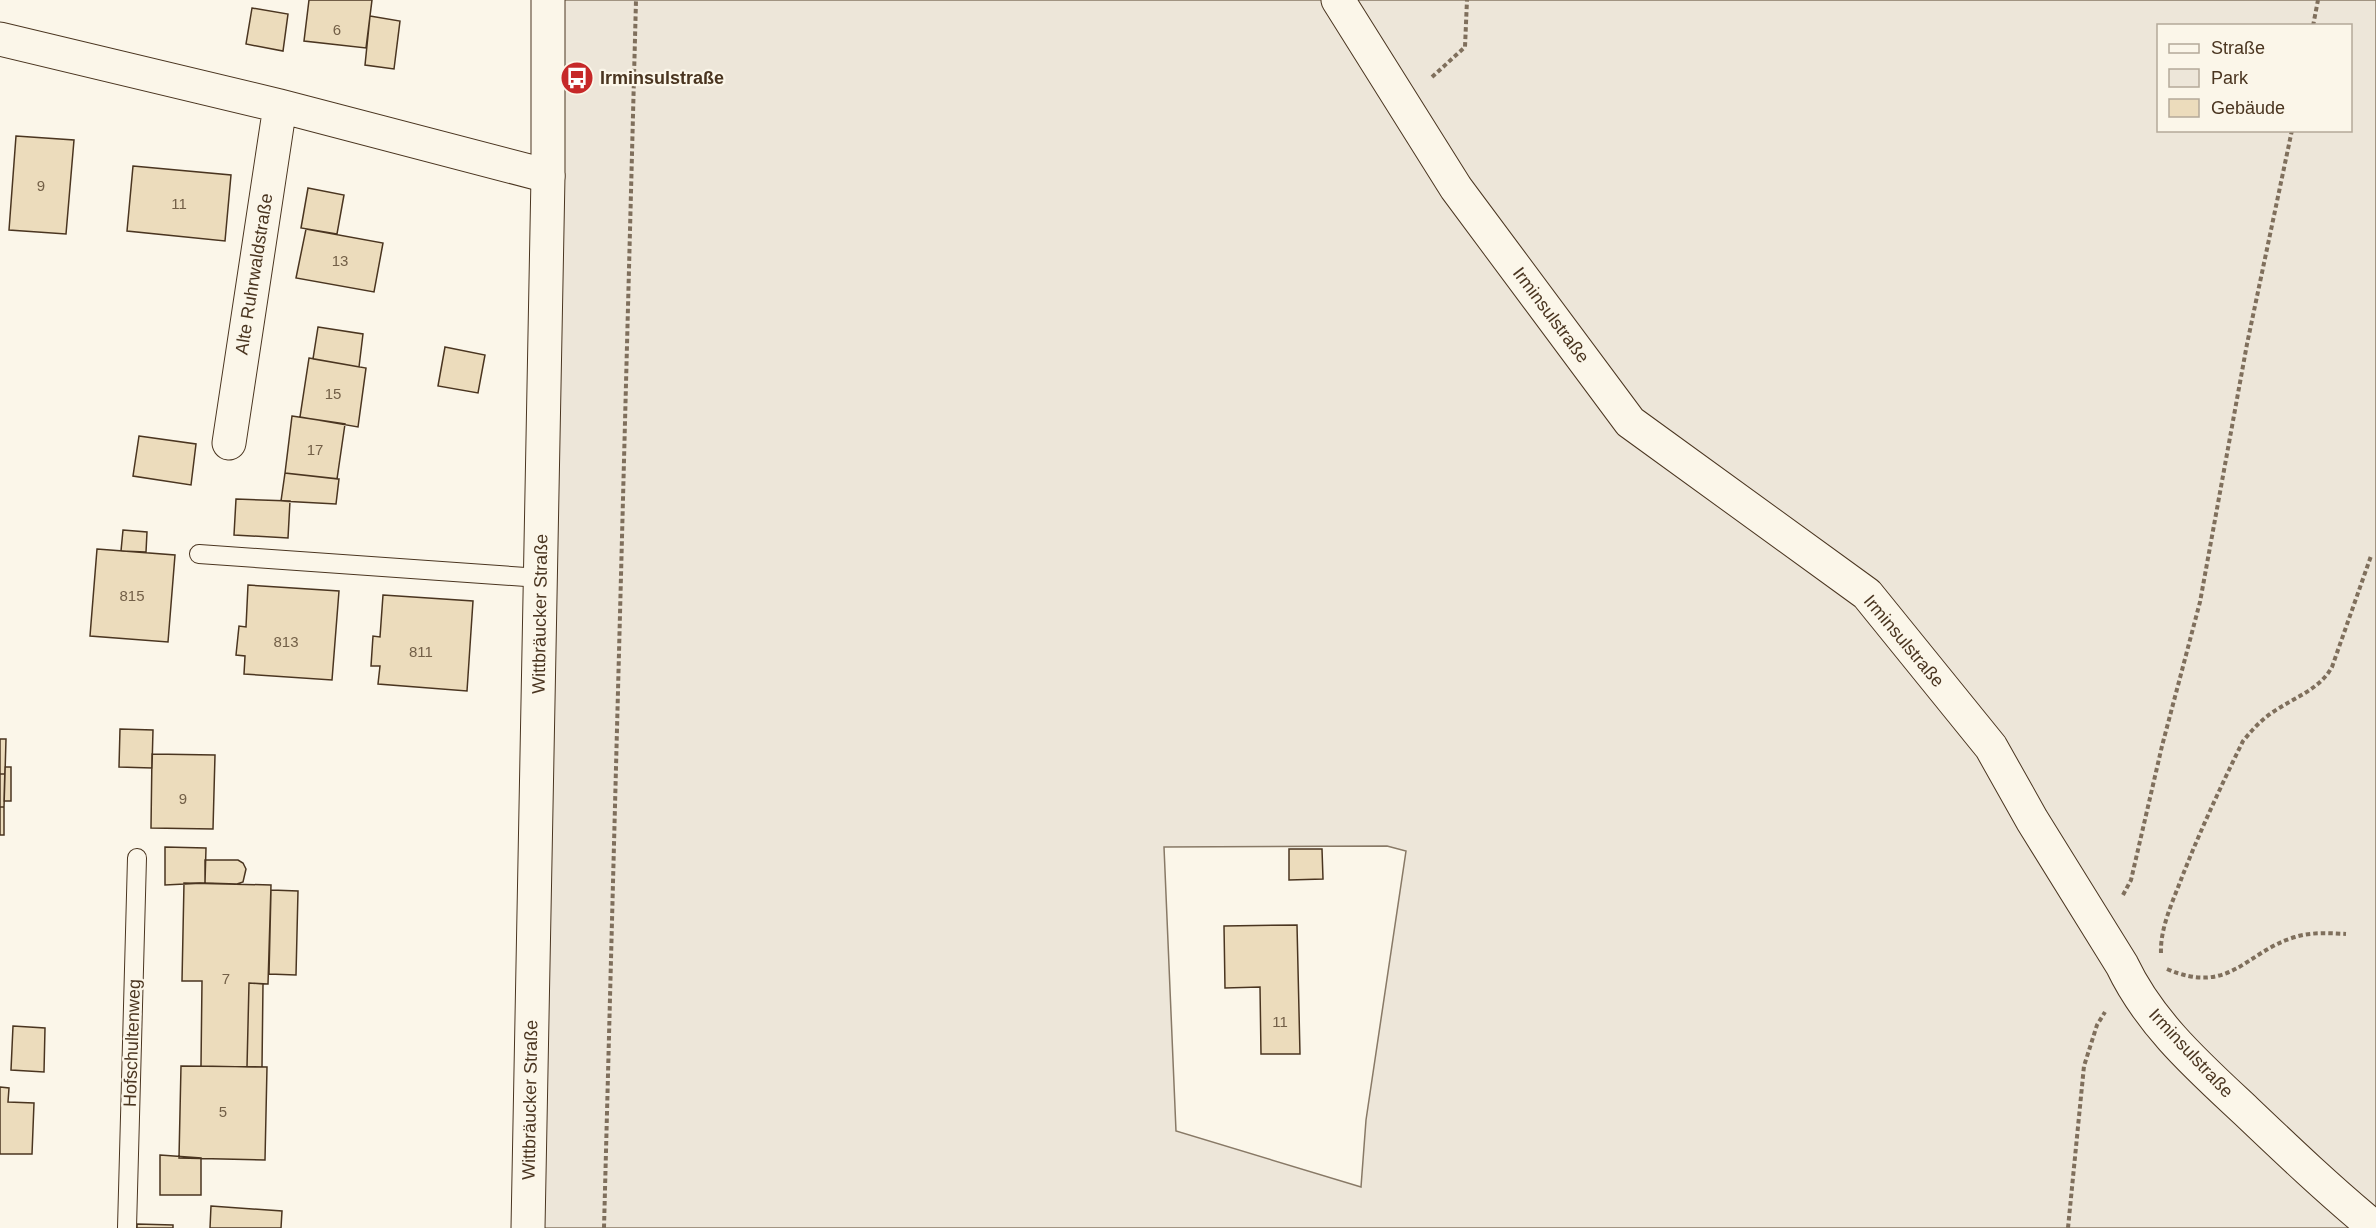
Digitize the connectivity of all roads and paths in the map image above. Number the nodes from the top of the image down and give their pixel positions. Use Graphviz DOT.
graph roads {
  1 [pos="548,0"];
  2 [pos="636,0"];
  3 [pos="1338,0"];
  4 [pos="1467,0"];
  5 [pos="2318,0"];
  6 [pos="2313,24"];
  7 [pos="0,39"];
  8 [pos="1403,104"];
  9 [pos="280,106"];
  10 [pos="2292,132"];
  11 [pos="548,176"];
  12 [pos="229,443"];
  13 [pos="199,554"];
  14 [pos="2371,556"];
  15 [pos="540,578"];
  16 [pos="137,858"];
  17 [pos="2102,932"];
  18 [pos="2346,934"];
  19 [pos="2161,966"];
  20 [pos="2132,987"];
  21 [pos="127,1228"];
  22 [pos="528,1228"];
  23 [pos="604,1228"];
  24 [pos="2068,1228"];
  25 [pos="2375,1228"];
  1 -- 11 [label="street, Wittbräucker Straße"];
  2 -- 23 [label="path"];
  3 -- 8 [label="street, Irminsulstraße"];
  4 -- 8 [label="path"];
  5 -- 6 [label="path"];
  7 -- 9 [label="street"];
  8 -- 17 [label="street, Irminsulstraße"];
  9 -- 11 [label="street"];
  9 -- 12 [label="street, Alte Ruhrwaldstraße"];
  10 -- 17 [label="path"];
  11 -- 15 [label="street, Wittbräucker Straße"];
  13 -- 15 [label="lane"];
  14 -- 19 [label="path"];
  15 -- 22 [label="street, Wittbräucker Straße"];
  16 -- 21 [label="lane, Hofschultenweg"];
  17 -- 20 [label="street, Irminsulstraße"];
  18 -- 19 [label="path"];
  19 -- 20 [label="path"];
  20 -- 24 [label="path"];
  20 -- 25 [label="street, Irminsulstraße"];
}
